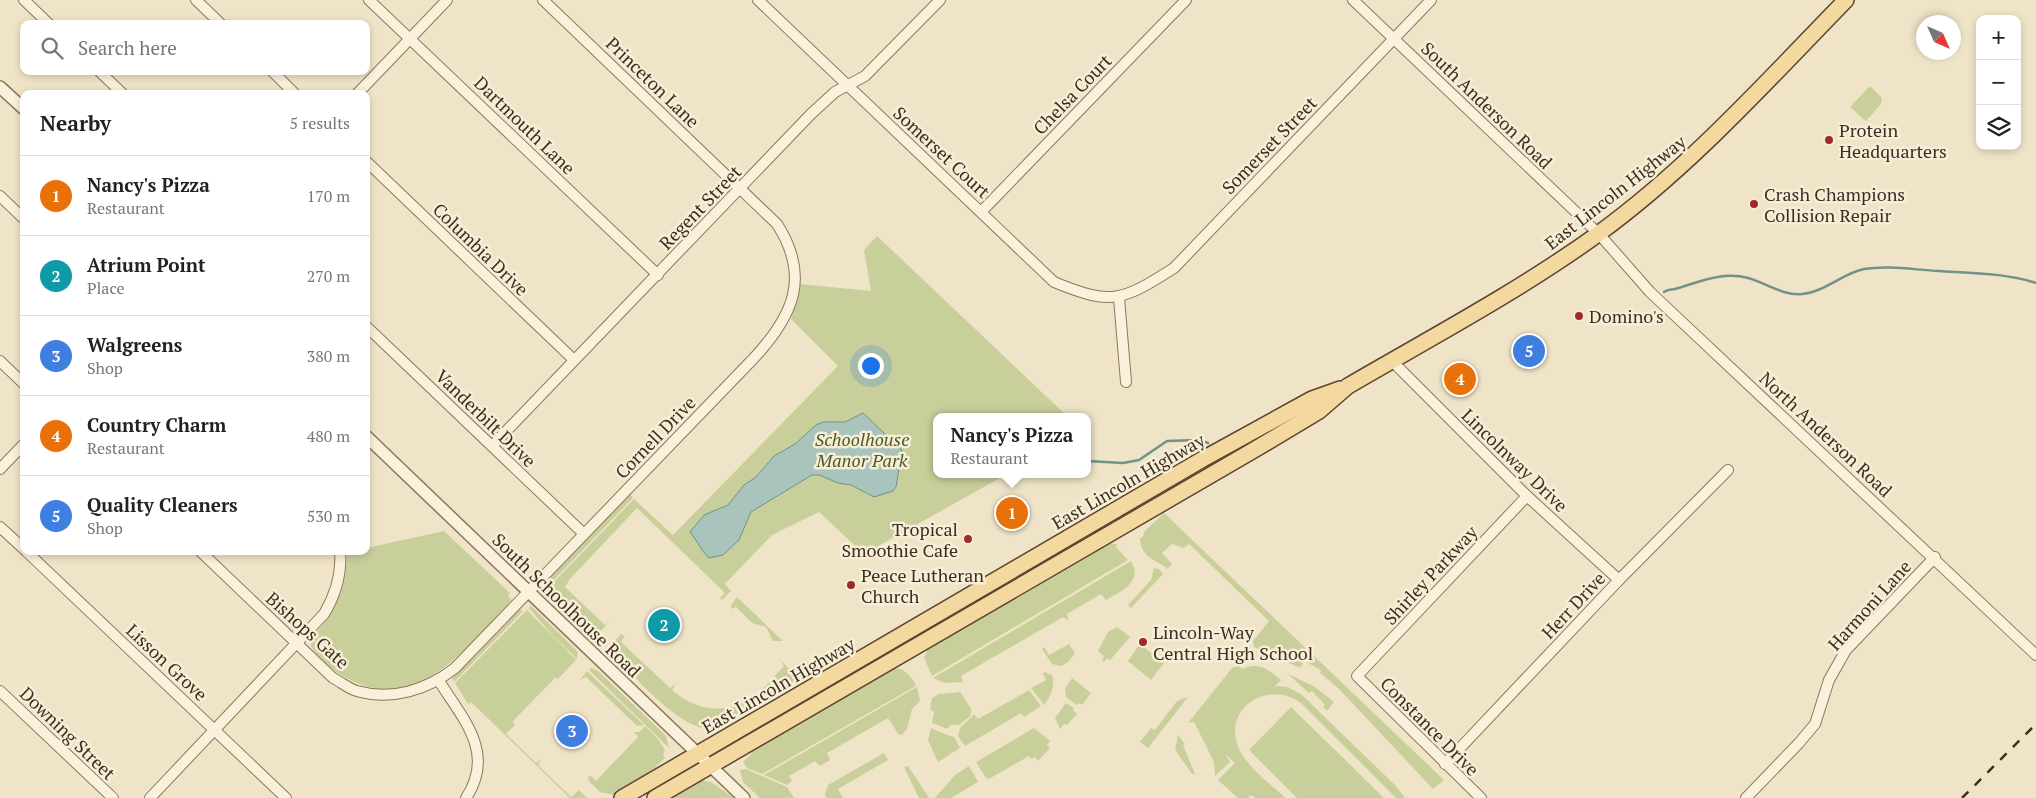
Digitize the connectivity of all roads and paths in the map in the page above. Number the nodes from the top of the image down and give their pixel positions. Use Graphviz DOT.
graph roads {
  1 [pos="24,0"];
  2 [pos="196,0"];
  3 [pos="369,0"];
  4 [pos="447,0"];
  5 [pos="543,0"];
  6 [pos="758,0"];
  7 [pos="940,0"];
  8 [pos="1186,0"];
  9 [pos="1353,0"];
  10 [pos="1431,0"];
  11 [pos="1846,0"];
  12 [pos="45,20"];
  13 [pos="218,20"];
  14 [pos="410,38"];
  15 [pos="1394,38"];
  16 [pos="103,75"];
  17 [pos="276,75"];
  18 [pos="847,85"];
  19 [pos="0,87"];
  20 [pos="119,90"];
  21 [pos="291,90"];
  22 [pos="361,90"];
  23 [pos="20,105"];
  24 [pos="370,165"];
  25 [pos="741,188"];
  26 [pos="0,196"];
  27 [pos="982,211"];
  28 [pos="20,214"];
  29 [pos="1599,234"];
  30 [pos="658,274"];
  31 [pos="1119,298"];
  32 [pos="370,330"];
  33 [pos="574,360"];
  34 [pos="1392,360"];
  35 [pos="0,361"];
  36 [pos="20,380"];
  37 [pos="1126,382"];
  38 [pos="1348,386"];
  39 [pos="370,440"];
  40 [pos="492,446"];
  41 [pos="20,448"];
  42 [pos="0,469"];
  43 [pos="1728,470"];
  44 [pos="1527,496"];
  45 [pos="0,527"];
  46 [pos="584,534"];
  47 [pos="20,545"];
  48 [pos="30,555"];
  49 [pos="204,555"];
  50 [pos="340,555"];
  51 [pos="1935,558"];
  52 [pos="1619,580"];
  53 [pos="528,592"];
  54 [pos="297,644"];
  55 [pos="2036,655"];
  56 [pos="1357,676"];
  57 [pos="439,681"];
  58 [pos="0,691"];
  59 [pos="215,730"];
  60 [pos="698,754"];
  61 [pos="1444,764"];
  62 [pos="711,766"];
  63 [pos="113,798"];
  64 [pos="150,798"];
  65 [pos="286,798"];
  66 [pos="466,798"];
  67 [pos="622,798"];
  68 [pos="656,798"];
  69 [pos="744,798"];
  70 [pos="1481,798"];
  71 [pos="1746,798"];
  1 -- 12 [label="street"];
  2 -- 13 [label="street"];
  3 -- 14 [label="street, Dartmouth Lane"];
  4 -- 14 [label="street"];
  5 -- 25 [label="street, Princeton Lane"];
  6 -- 18 [label="street, Somerset Court"];
  7 -- 18 [label="street, Regent Street"];
  8 -- 27 [label="street, Chelsa Court"];
  9 -- 15 [label="street, South Anderson Road"];
  10 -- 15 [label="street, Somerset Street"];
  11 -- 29 [label="main road, East Lincoln Highway"];
  14 -- 22 [label="street"];
  14 -- 30 [label="street, Dartmouth Lane"];
  15 -- 29 [label="street, South Anderson Road"];
  15 -- 31 [label="street, Somerset Street"];
  16 -- 20 [label="street"];
  17 -- 21 [label="street"];
  18 -- 25 [label="street, Regent Street"];
  18 -- 27 [label="street, Somerset Court"];
  19 -- 23 [label="street"];
  24 -- 33 [label="street, Columbia Drive"];
  25 -- 30 [label="street, Regent Street"];
  25 -- 46 [label="street, Cornell Drive"];
  26 -- 28 [label="street"];
  27 -- 31 [label="street, Somerset Court"];
  29 -- 34 [label="main road, East Lincoln Highway"];
  29 -- 51 [label="street, North Anderson Road"];
  30 -- 33 [label="street, Regent Street"];
  31 -- 37 [label="street"];
  32 -- 40 [label="street, Vanderbilt Drive"];
  33 -- 40 [label="street, Regent Street"];
  34 -- 38 [label="main road, East Lincoln Highway"];
  34 -- 44 [label="street, Lincolnway Drive"];
  35 -- 36 [label="street"];
  38 -- 60 [label="main road, East Lincoln Highway"];
  38 -- 62 [label="main road, East Lincoln Highway"];
  39 -- 53 [label="street, South Schoolhouse Road"];
  40 -- 46 [label="street, Vanderbilt Drive"];
  41 -- 42 [label="street"];
  43 -- 52 [label="street, Herr Drive"];
  44 -- 52 [label="street, Lincolnway Drive"];
  44 -- 56 [label="street, Shirley Parkway"];
  45 -- 47 [label="street, Lisson Grove"];
  46 -- 53 [label="street, Cornell Drive"];
  48 -- 59 [label="street, Lisson Grove"];
  49 -- 54 [label="street, Bishops Gate"];
  50 -- 54 [label="street"];
  51 -- 55 [label="street, North Anderson Road"];
  51 -- 71 [label="street, Harmoni Lane"];
  52 -- 61 [label="street, Herr Drive"];
  53 -- 57 [label="street, Cornell Drive"];
  53 -- 60 [label="street, South Schoolhouse Road"];
  54 -- 57 [label="street, Bishops Gate"];
  54 -- 59 [label="street"];
  56 -- 61 [label="street, Constance Drive"];
  57 -- 66 [label="street"];
  58 -- 63 [label="street, Downing Street"];
  59 -- 64 [label="street"];
  59 -- 65 [label="street, Lisson Grove"];
  60 -- 62 [label="street, South Schoolhouse Road"];
  60 -- 67 [label="main road, East Lincoln Highway"];
  61 -- 70 [label="street, Constance Drive"];
  62 -- 68 [label="main road, East Lincoln Highway"];
  62 -- 69 [label="street, South Schoolhouse Road"];
}
